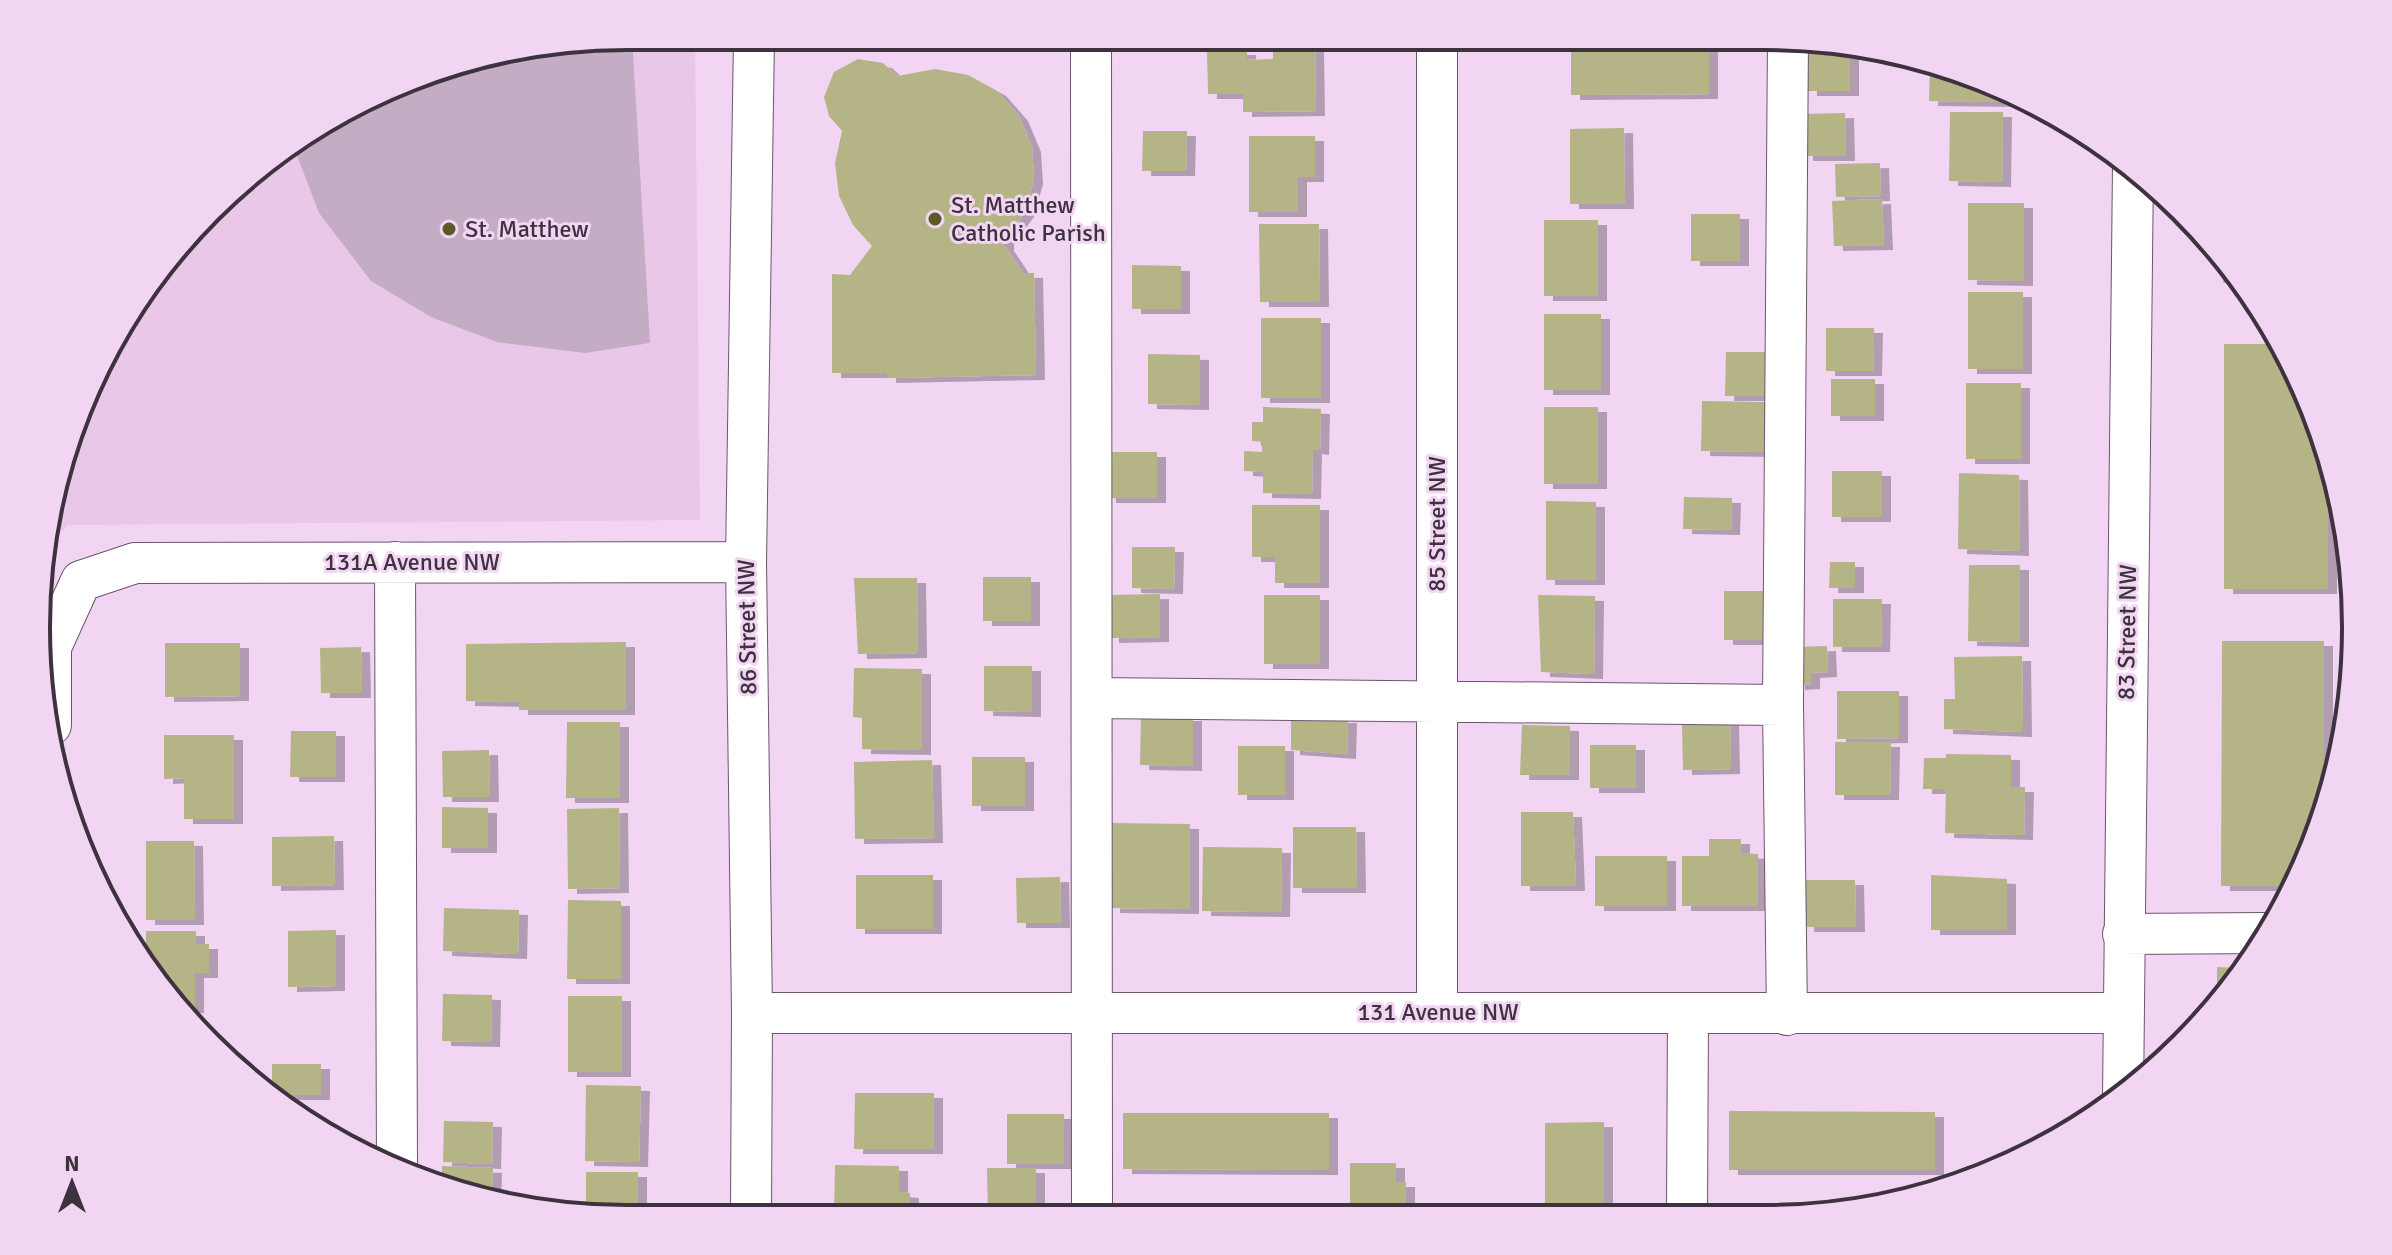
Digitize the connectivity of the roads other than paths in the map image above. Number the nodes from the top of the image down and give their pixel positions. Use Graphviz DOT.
graph roads {
  1 [pos="754,50"];
  2 [pos="1091,50"];
  3 [pos="1437,50"];
  4 [pos="1788,51"];
  5 [pos="2133,183"];
  6 [pos="395,562"];
  7 [pos="746,562"];
  8 [pos="51,665"];
  9 [pos="1093,698"];
  10 [pos="1437,702"];
  11 [pos="1783,705"];
  12 [pos="2254,933"];
  13 [pos="2123,934"];
  14 [pos="1437,1011"];
  15 [pos="1093,1012"];
  16 [pos="752,1013"];
  17 [pos="2123,1013"];
  18 [pos="1688,1014"];
  19 [pos="1787,1015"];
  20 [pos="2123,1080"];
  21 [pos="397,1156"];
  22 [pos="751,1205"];
  23 [pos="1092,1205"];
  24 [pos="1687,1205"];
  1 -- 7 [label="street, 86 Street NW"];
  2 -- 9 [label="street"];
  3 -- 10 [label="street, 85 Street NW"];
  4 -- 11 [label="street"];
  5 -- 13 [label="street, 83 Street NW"];
  6 -- 7 [label="street, 131A Avenue NW"];
  6 -- 8 [label="street, 131A Avenue NW"];
  6 -- 21 [label="street"];
  7 -- 16 [label="street, 86 Street NW"];
  9 -- 10 [label="street"];
  9 -- 15 [label="street"];
  10 -- 11 [label="street"];
  10 -- 14 [label="street, 85 Street NW"];
  11 -- 19 [label="street"];
  12 -- 13 [label="street"];
  13 -- 17 [label="street, 83 Street NW"];
  14 -- 15 [label="street, 131 Avenue NW"];
  14 -- 18 [label="street, 131 Avenue NW"];
  15 -- 16 [label="street, 131 Avenue NW"];
  15 -- 23 [label="street"];
  16 -- 22 [label="street, 86 Street NW"];
  17 -- 19 [label="street, 131 Avenue NW"];
  17 -- 20 [label="street, 83 Street NW"];
  18 -- 19 [label="street, 131 Avenue NW"];
  18 -- 24 [label="street"];
}
